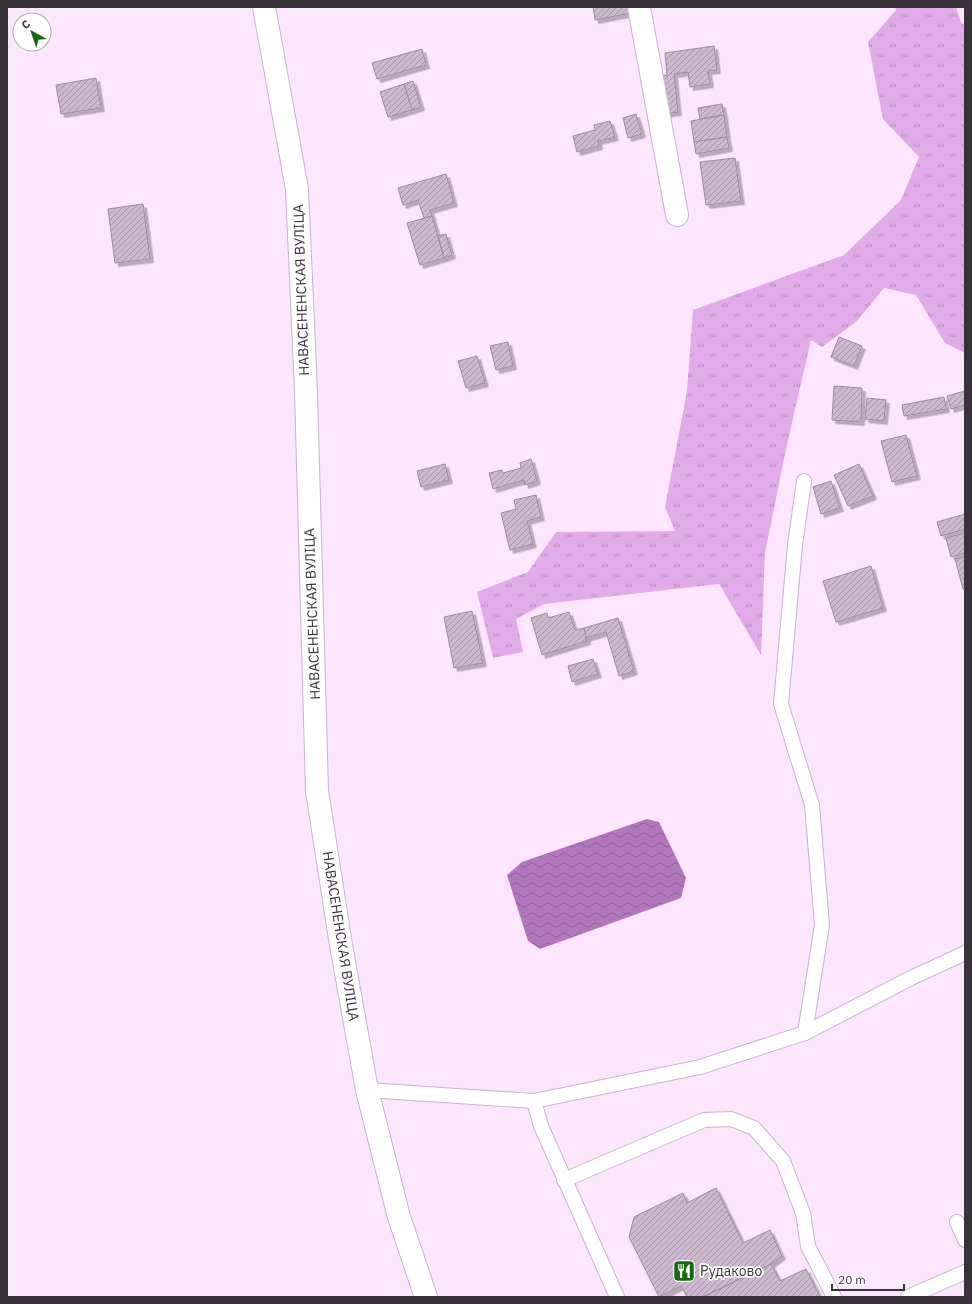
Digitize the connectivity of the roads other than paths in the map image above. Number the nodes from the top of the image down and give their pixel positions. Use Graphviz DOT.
graph roads {
  1 [pos="264,7"];
  2 [pos="639,7"];
  3 [pos="677,215"];
  4 [pos="804,481"];
  5 [pos="965,953"];
  6 [pos="804,1033"];
  7 [pos="367,1090"];
  8 [pos="534,1101"];
  9 [pos="564,1180"];
  10 [pos="957,1222"];
  11 [pos="965,1240"];
  12 [pos="965,1272"];
  13 [pos="426,1297"];
  14 [pos="617,1297"];
  15 [pos="834,1297"];
  16 [pos="908,1297"];
  1 -- 7 [label="main road, НАВАСЕНЕНСКАЯ ВУЛІЦА"];
  2 -- 3 [label="main road"];
  4 -- 6 [label="lane"];
  5 -- 6 [label="lane"];
  6 -- 8 [label="lane"];
  7 -- 8 [label="lane"];
  7 -- 13 [label="main road, НАВАСЕНЕНСКАЯ ВУЛІЦА"];
  8 -- 9 [label="lane"];
  9 -- 14 [label="lane"];
  9 -- 15 [label="lane"];
  10 -- 11 [label="lane"];
  12 -- 16 [label="lane"];
}
